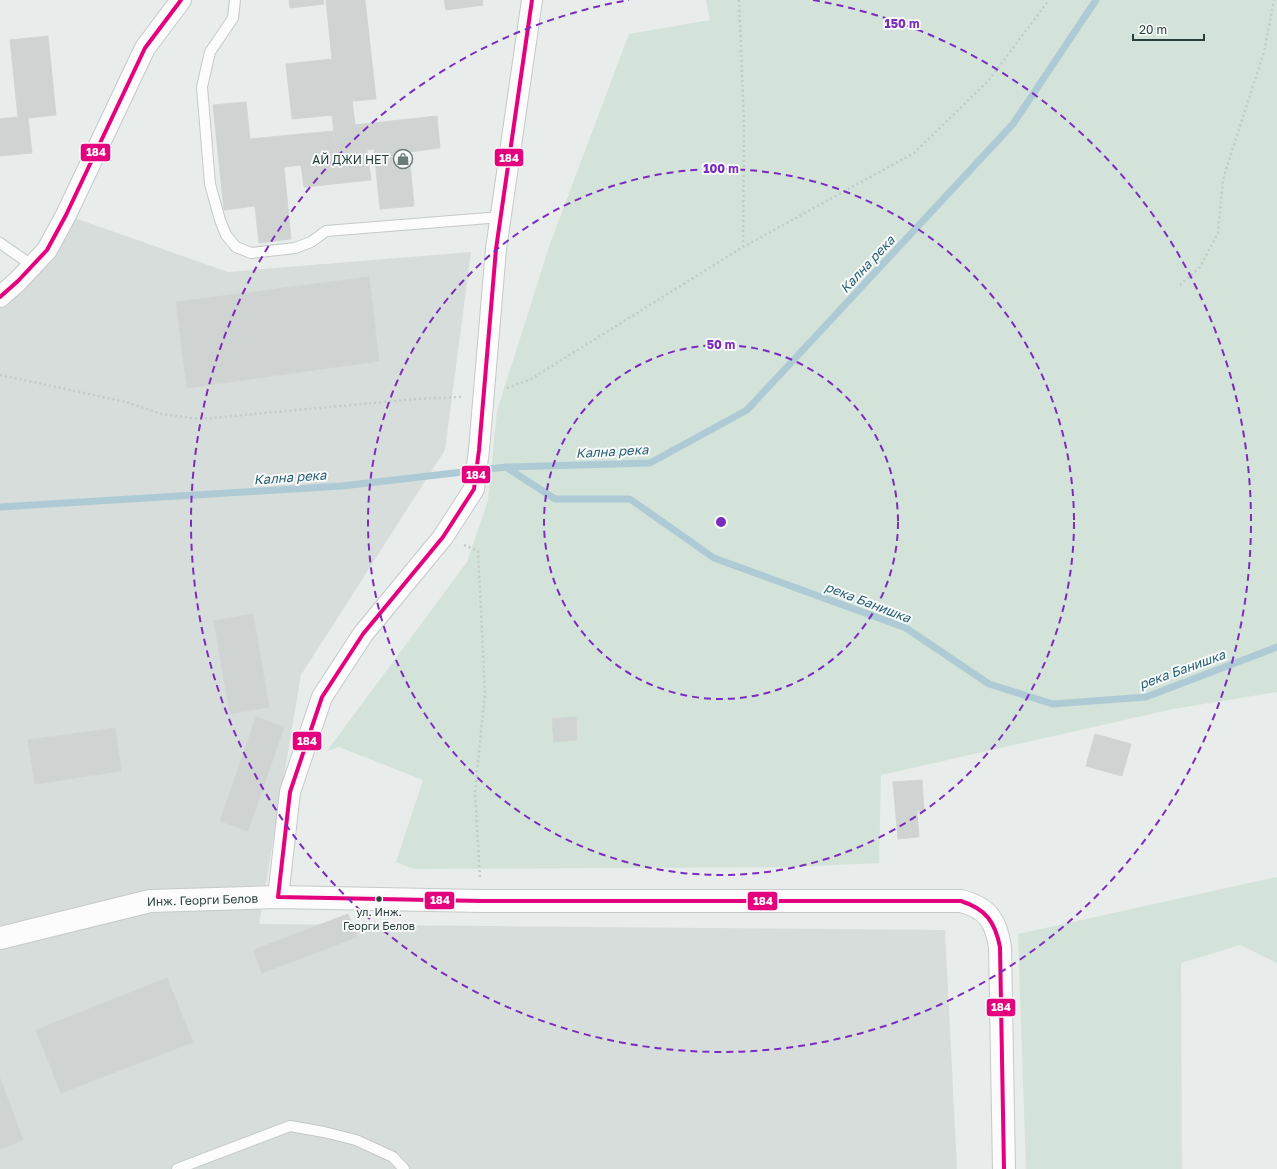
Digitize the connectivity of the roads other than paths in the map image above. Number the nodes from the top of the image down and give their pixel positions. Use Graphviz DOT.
graph roads {
  1 [pos="181,0"];
  2 [pos="235,0"];
  3 [pos="532,0"];
  4 [pos="501,217"];
  5 [pos="0,243"];
  6 [pos="32,266"];
  7 [pos="0,296"];
  8 [pos="278,897"];
  9 [pos="0,938"];
  10 [pos="177,1169"];
  11 [pos="404,1169"];
  12 [pos="1004,1169"];
  1 -- 6 [label="street"];
  2 -- 4 [label="lane"];
  3 -- 4 [label="street"];
  4 -- 8 [label="street"];
  5 -- 6 [label="lane"];
  6 -- 7 [label="street"];
  8 -- 9 [label="street, Инж. Георги Белов"];
  8 -- 12 [label="street, Инж. Георги Белов"];
  10 -- 11 [label="lane"];
}
